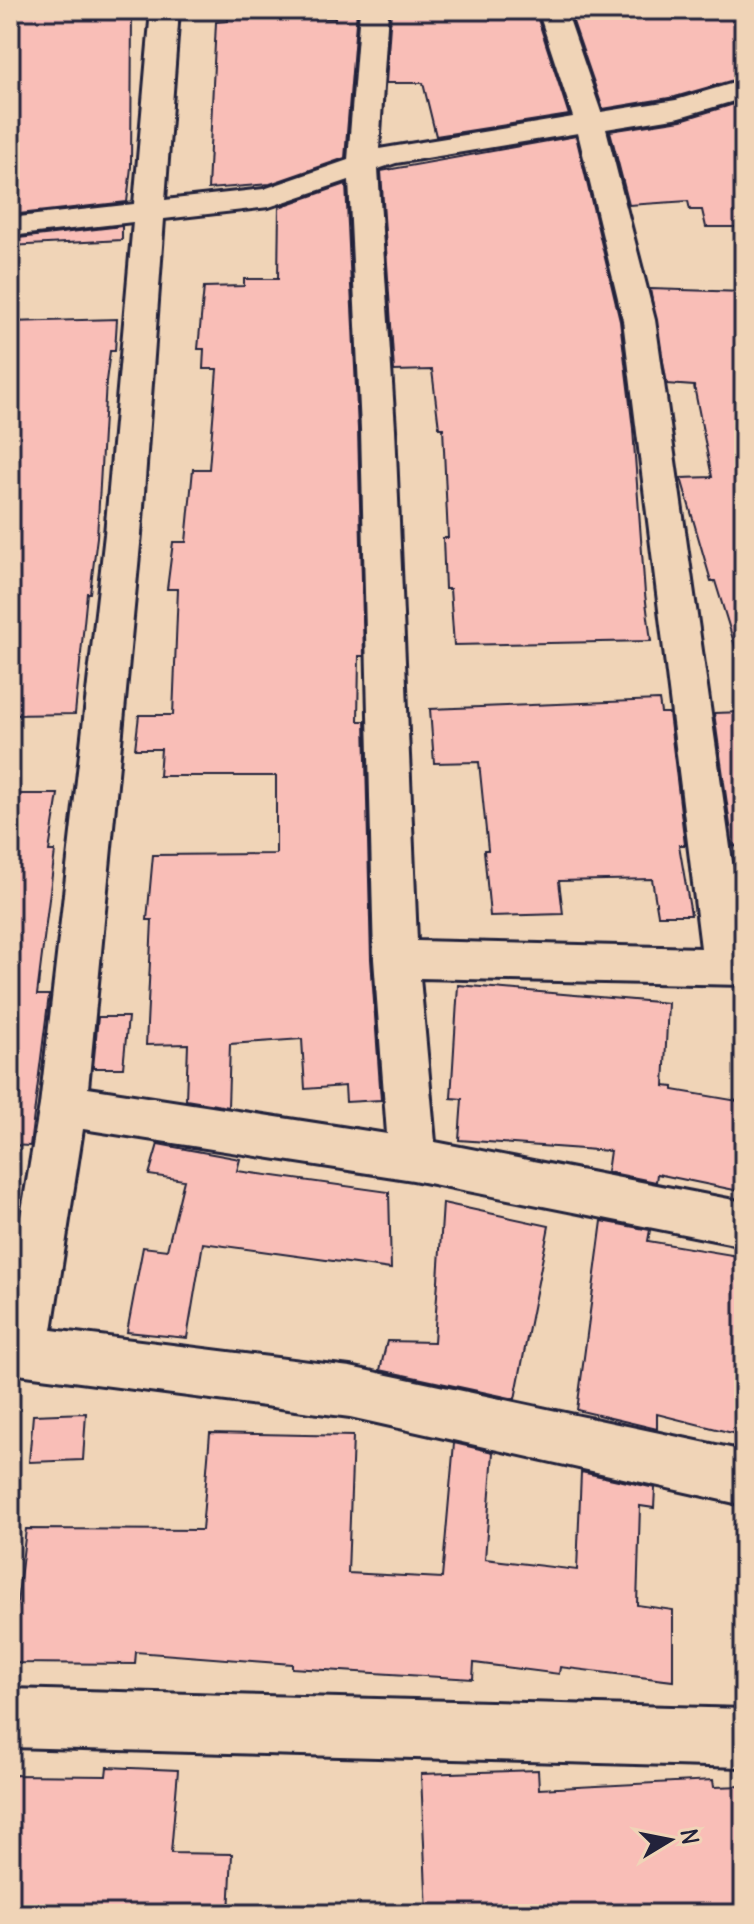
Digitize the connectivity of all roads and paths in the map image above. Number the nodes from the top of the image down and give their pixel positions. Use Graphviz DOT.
graph roads {
  1 [pos="165,10"];
  2 [pos="374,10"];
  3 [pos="552,10"];
  4 [pos="744,89"];
  5 [pos="590,123"];
  6 [pos="363,164"];
  7 [pos="150,214"];
  8 [pos="10,227"];
  9 [pos="396,959"];
  10 [pos="734,967"];
  11 [pos="63,1105"];
  12 [pos="413,1159"];
  13 [pos="744,1224"];
  14 [pos="17,1349"];
  15 [pos="744,1478"];
  16 [pos="10,1718"];
  17 [pos="744,1738"];
  1 -- 7 [label="street"];
  2 -- 6 [label="street"];
  3 -- 5 [label="street"];
  4 -- 5 [label="street"];
  5 -- 6 [label="street"];
  5 -- 10 [label="street"];
  6 -- 7 [label="street"];
  6 -- 9 [label="street"];
  7 -- 8 [label="street"];
  7 -- 11 [label="street"];
  9 -- 10 [label="street"];
  9 -- 12 [label="street"];
  11 -- 12 [label="street"];
  11 -- 14 [label="street"];
  12 -- 13 [label="street"];
  14 -- 15 [label="street"];
  16 -- 17 [label="street"];
}
